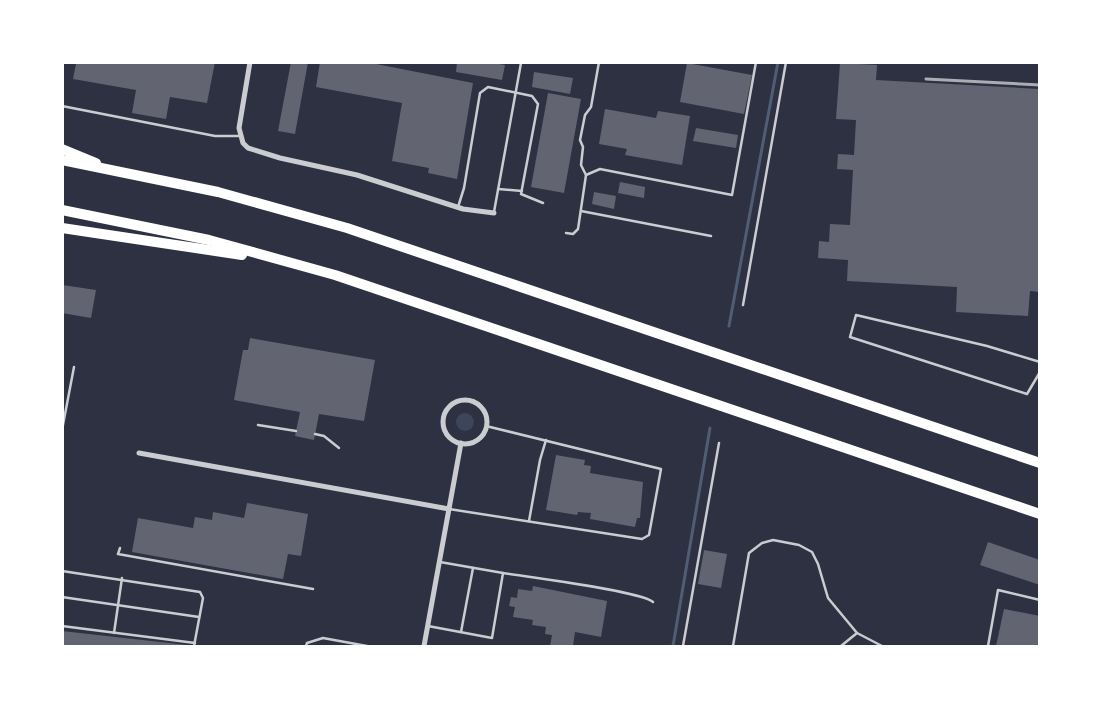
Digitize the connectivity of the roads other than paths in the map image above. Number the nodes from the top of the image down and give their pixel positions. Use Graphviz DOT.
graph roads {
  1 [pos="250,62"];
  2 [pos="599,62"];
  3 [pos="756,62"];
  4 [pos="786,62"];
  5 [pos="521,63"];
  6 [pos="516,92"];
  7 [pos="62,106"];
  8 [pos="240,136"];
  9 [pos="62,148"];
  10 [pos="62,160"];
  11 [pos="111,169"];
  12 [pos="586,175"];
  13 [pos="498,189"];
  14 [pos="522,191"];
  15 [pos="543,204"];
  16 [pos="458,207"];
  17 [pos="62,210"];
  18 [pos="581,211"];
  19 [pos="494,213"];
  20 [pos="62,228"];
  21 [pos="566,233"];
  22 [pos="711,236"];
  23 [pos="294,263"];
  24 [pos="743,305"];
  25 [pos="1040,362"];
  26 [pos="74,367"];
  27 [pos="1040,372"];
  28 [pos="62,406"];
  29 [pos="67,406"];
  30 [pos="258,425"];
  31 [pos="486,426"];
  32 [pos="62,430"];
  33 [pos="296,431"];
  34 [pos="315,434"];
  35 [pos="546,440"];
  36 [pos="461,443"];
  37 [pos="719,443"];
  38 [pos="339,448"];
  39 [pos="139,453"];
  40 [pos="1040,462"];
  41 [pos="449,509"];
  42 [pos="1040,514"];
  43 [pos="529,521"];
  44 [pos="120,548"];
  45 [pos="440,562"];
  46 [pos="473,568"];
  47 [pos="62,571"];
  48 [pos="504,573"];
  49 [pos="122,578"];
  50 [pos="313,589"];
  51 [pos="62,597"];
  52 [pos="1040,600"];
  53 [pos="654,602"];
  54 [pos="118,605"];
  55 [pos="199,617"];
  56 [pos="62,626"];
  57 [pos="428,626"];
  58 [pos="114,632"];
  59 [pos="461,632"];
  60 [pos="857,633"];
  61 [pos="194,645"];
  62 [pos="306,646"];
  63 [pos="367,646"];
  64 [pos="424,646"];
  65 [pos="683,646"];
  66 [pos="733,646"];
  67 [pos="841,646"];
  68 [pos="882,646"];
  69 [pos="988,646"];
  1 -- 8 [label="street"];
  2 -- 12 [label="lane"];
  3 -- 12 [label="lane"];
  4 -- 24 [label="lane"];
  5 -- 6 [label="lane"];
  6 -- 13 [label="lane"];
  6 -- 14 [label="lane"];
  6 -- 16 [label="lane"];
  7 -- 8 [label="lane"];
  8 -- 16 [label="street"];
  9 -- 11 [label="highway"];
  10 -- 11 [label="highway"];
  11 -- 40 [label="highway"];
  12 -- 18 [label="lane"];
  13 -- 14 [label="lane"];
  13 -- 19 [label="lane"];
  14 -- 15 [label="lane"];
  16 -- 19 [label="street"];
  17 -- 23 [label="highway"];
  18 -- 21 [label="lane"];
  18 -- 22 [label="lane"];
  20 -- 23 [label="highway"];
  23 -- 42 [label="highway"];
  25 -- 27 [label="lane"];
  26 -- 29 [label="lane"];
  28 -- 29 [label="lane"];
  29 -- 32 [label="lane"];
  30 -- 33 [label="lane"];
  31 -- 35 [label="lane"];
  31 -- 36 [label="street"];
  31 -- 36 [label="street"];
  34 -- 38 [label="lane"];
  35 -- 43 [label="lane"];
  35 -- 43 [label="lane"];
  36 -- 41 [label="street"];
  37 -- 65 [label="lane"];
  39 -- 41 [label="street"];
  41 -- 43 [label="lane"];
  41 -- 45 [label="street"];
  44 -- 50 [label="lane"];
  45 -- 46 [label="lane"];
  45 -- 57 [label="street"];
  46 -- 48 [label="lane"];
  46 -- 59 [label="lane"];
  47 -- 49 [label="lane"];
  48 -- 53 [label="lane"];
  48 -- 59 [label="lane"];
  49 -- 54 [label="lane"];
  49 -- 55 [label="lane"];
  51 -- 54 [label="lane"];
  52 -- 69 [label="lane"];
  54 -- 55 [label="lane"];
  54 -- 58 [label="lane"];
  55 -- 61 [label="lane"];
  56 -- 58 [label="lane"];
  57 -- 59 [label="lane"];
  57 -- 64 [label="street"];
  58 -- 61 [label="lane"];
  60 -- 66 [label="lane"];
  60 -- 67 [label="lane"];
  60 -- 68 [label="lane"];
  62 -- 63 [label="lane"];
}
